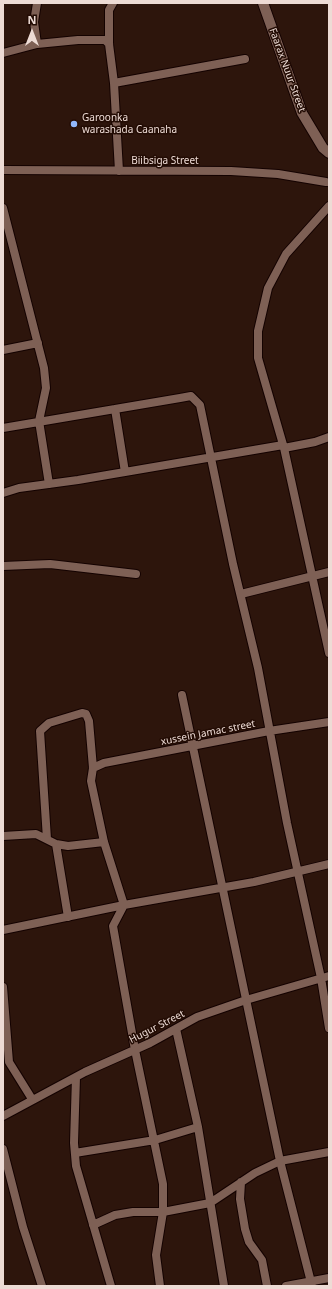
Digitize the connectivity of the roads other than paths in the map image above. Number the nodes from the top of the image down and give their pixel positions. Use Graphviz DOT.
graph roads {
  1 [pos="37,3"];
  2 [pos="113,3"];
  3 [pos="263,3"];
  4 [pos="37,44"];
  5 [pos="109,44"];
  6 [pos="3,53"];
  7 [pos="245,59"];
  8 [pos="114,83"];
  9 [pos="329,153"];
  10 [pos="3,170"];
  11 [pos="119,171"];
  12 [pos="328,183"];
  13 [pos="329,206"];
  14 [pos="3,208"];
  15 [pos="38,344"];
  16 [pos="3,350"];
  17 [pos="115,408"];
  18 [pos="39,421"];
  19 [pos="3,428"];
  20 [pos="329,437"];
  21 [pos="283,447"];
  22 [pos="211,458"];
  23 [pos="126,472"];
  24 [pos="48,484"];
  25 [pos="3,493"];
  26 [pos="3,566"];
  27 [pos="329,572"];
  28 [pos="136,574"];
  29 [pos="311,577"];
  30 [pos="241,594"];
  31 [pos="329,653"];
  32 [pos="182,695"];
  33 [pos="329,722"];
  34 [pos="269,731"];
  35 [pos="192,747"];
  36 [pos="93,768"];
  37 [pos="3,836"];
  38 [pos="47,839"];
  39 [pos="104,842"];
  40 [pos="56,844"];
  41 [pos="329,864"];
  42 [pos="298,873"];
  43 [pos="222,888"];
  44 [pos="124,905"];
  45 [pos="68,917"];
  46 [pos="3,930"];
  47 [pos="325,977"];
  48 [pos="3,987"];
  49 [pos="246,1000"];
  50 [pos="4,1025"];
  51 [pos="329,1028"];
  52 [pos="176,1029"];
  53 [pos="135,1050"];
  54 [pos="76,1077"];
  55 [pos="32,1099"];
  56 [pos="3,1116"];
  57 [pos="198,1127"];
  58 [pos="154,1140"];
  59 [pos="3,1149"];
  60 [pos="329,1152"];
  61 [pos="75,1153"];
  62 [pos="280,1161"];
  63 [pos="241,1182"];
  64 [pos="210,1203"];
  65 [pos="163,1212"];
  66 [pos="93,1226"];
  67 [pos="329,1278"];
  68 [pos="312,1284"];
  69 [pos="42,1286"];
  70 [pos="111,1286"];
  71 [pos="160,1286"];
  72 [pos="224,1286"];
  73 [pos="268,1286"];
  74 [pos="286,1286"];
  1 -- 4 [label="street"];
  2 -- 5 [label="street"];
  3 -- 9 [label="main road, Faarax Nuur Street"];
  4 -- 5 [label="street"];
  4 -- 6 [label="street"];
  5 -- 8 [label="street"];
  7 -- 8 [label="street"];
  8 -- 11 [label="street"];
  10 -- 11 [label="street, Biibsiga Street"];
  11 -- 12 [label="street, Biibsiga Street"];
  13 -- 21 [label="street"];
  14 -- 15 [label="street"];
  15 -- 16 [label="street"];
  15 -- 18 [label="street"];
  17 -- 18 [label="street"];
  17 -- 22 [label="street"];
  17 -- 23 [label="street"];
  18 -- 19 [label="street"];
  18 -- 24 [label="street"];
  20 -- 21 [label="street"];
  21 -- 22 [label="street"];
  21 -- 29 [label="street"];
  22 -- 23 [label="street"];
  22 -- 30 [label="street"];
  23 -- 24 [label="street"];
  24 -- 25 [label="street"];
  26 -- 28 [label="street"];
  27 -- 29 [label="street"];
  29 -- 30 [label="street"];
  29 -- 31 [label="street"];
  30 -- 34 [label="street"];
  32 -- 35 [label="street"];
  33 -- 34 [label="street, xussein Jamac street"];
  34 -- 35 [label="street, xussein Jamac street"];
  34 -- 42 [label="street"];
  35 -- 36 [label="street, xussein Jamac street"];
  35 -- 43 [label="street"];
  36 -- 38 [label="street"];
  36 -- 39 [label="street"];
  37 -- 38 [label="street"];
  38 -- 40 [label="street"];
  39 -- 40 [label="street"];
  39 -- 44 [label="street"];
  40 -- 45 [label="street"];
  41 -- 42 [label="street"];
  42 -- 43 [label="street"];
  42 -- 47 [label="street"];
  43 -- 44 [label="street"];
  43 -- 49 [label="street"];
  44 -- 45 [label="street"];
  44 -- 53 [label="street"];
  45 -- 46 [label="street"];
  47 -- 49 [label="street, Hugur Street"];
  47 -- 51 [label="street"];
  48 -- 50 [label="street"];
  49 -- 52 [label="street, Hugur Street"];
  49 -- 62 [label="street"];
  50 -- 55 [label="street"];
  52 -- 53 [label="street, Hugur Street"];
  52 -- 57 [label="street"];
  53 -- 54 [label="street, Hugur Street"];
  53 -- 58 [label="street"];
  54 -- 55 [label="street, Hugur Street"];
  54 -- 61 [label="street"];
  55 -- 56 [label="street, Hugur Street"];
  57 -- 58 [label="street"];
  57 -- 64 [label="street"];
  58 -- 61 [label="street"];
  58 -- 65 [label="street"];
  59 -- 69 [label="street"];
  60 -- 62 [label="street"];
  61 -- 66 [label="street"];
  62 -- 63 [label="street"];
  62 -- 68 [label="street"];
  63 -- 64 [label="street"];
  63 -- 73 [label="street"];
  64 -- 65 [label="street"];
  64 -- 72 [label="street"];
  65 -- 66 [label="street"];
  65 -- 71 [label="street"];
  66 -- 70 [label="street"];
  67 -- 68 [label="street"];
  68 -- 74 [label="street"];
}
